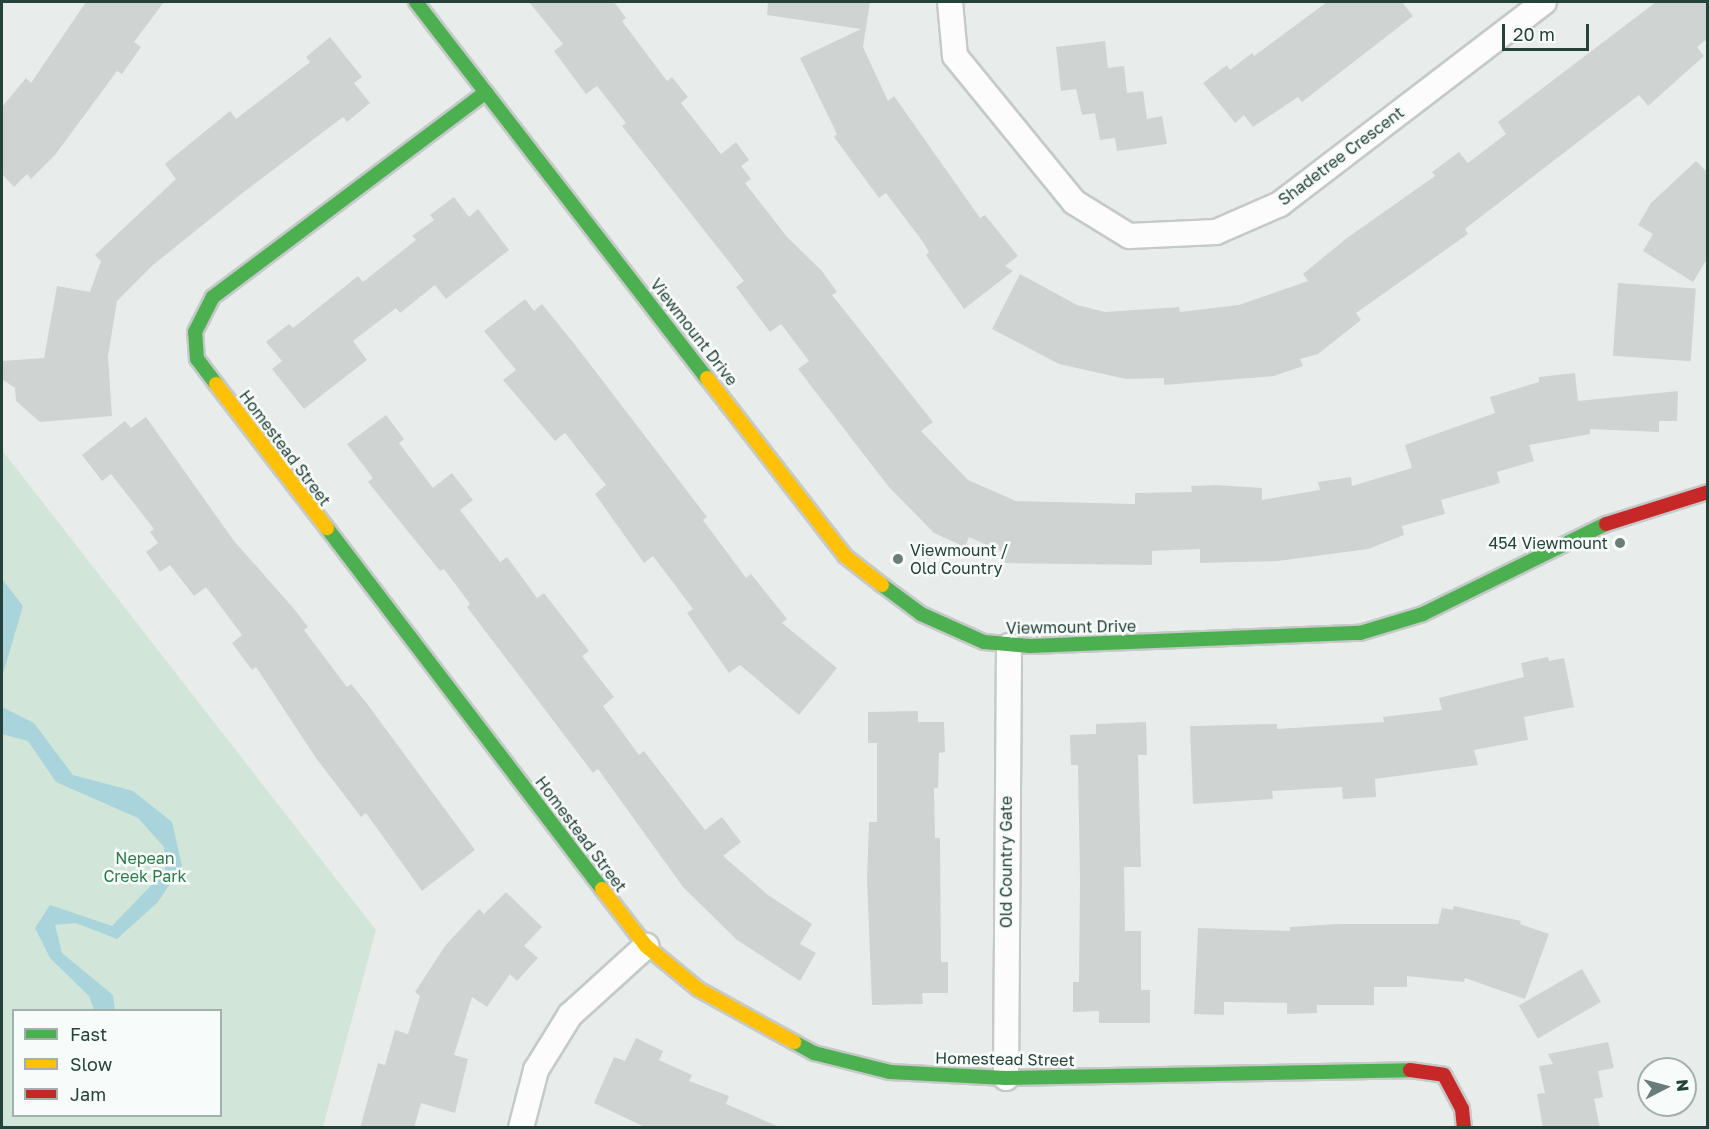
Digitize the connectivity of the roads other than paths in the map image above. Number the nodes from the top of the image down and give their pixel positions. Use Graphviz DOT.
graph roads {
  1 [pos="416,2"];
  2 [pos="950,2"];
  3 [pos="1544,2"];
  4 [pos="486,92"];
  5 [pos="1707,492"];
  6 [pos="1010,646"];
  7 [pos="646,946"];
  8 [pos="1006,1078"];
  9 [pos="521,1128"];
  10 [pos="1464,1128"];
  1 -- 4 [label="street, Viewmount Drive"];
  2 -- 3 [label="street, Shadetree Crescent"];
  4 -- 6 [label="street, Viewmount Drive"];
  4 -- 7 [label="street, Homestead Street"];
  5 -- 6 [label="street, Viewmount Drive"];
  6 -- 8 [label="street, Old Country Gate"];
  7 -- 8 [label="street, Homestead Street"];
  7 -- 9 [label="street"];
  8 -- 10 [label="street, Homestead Street"];
}
